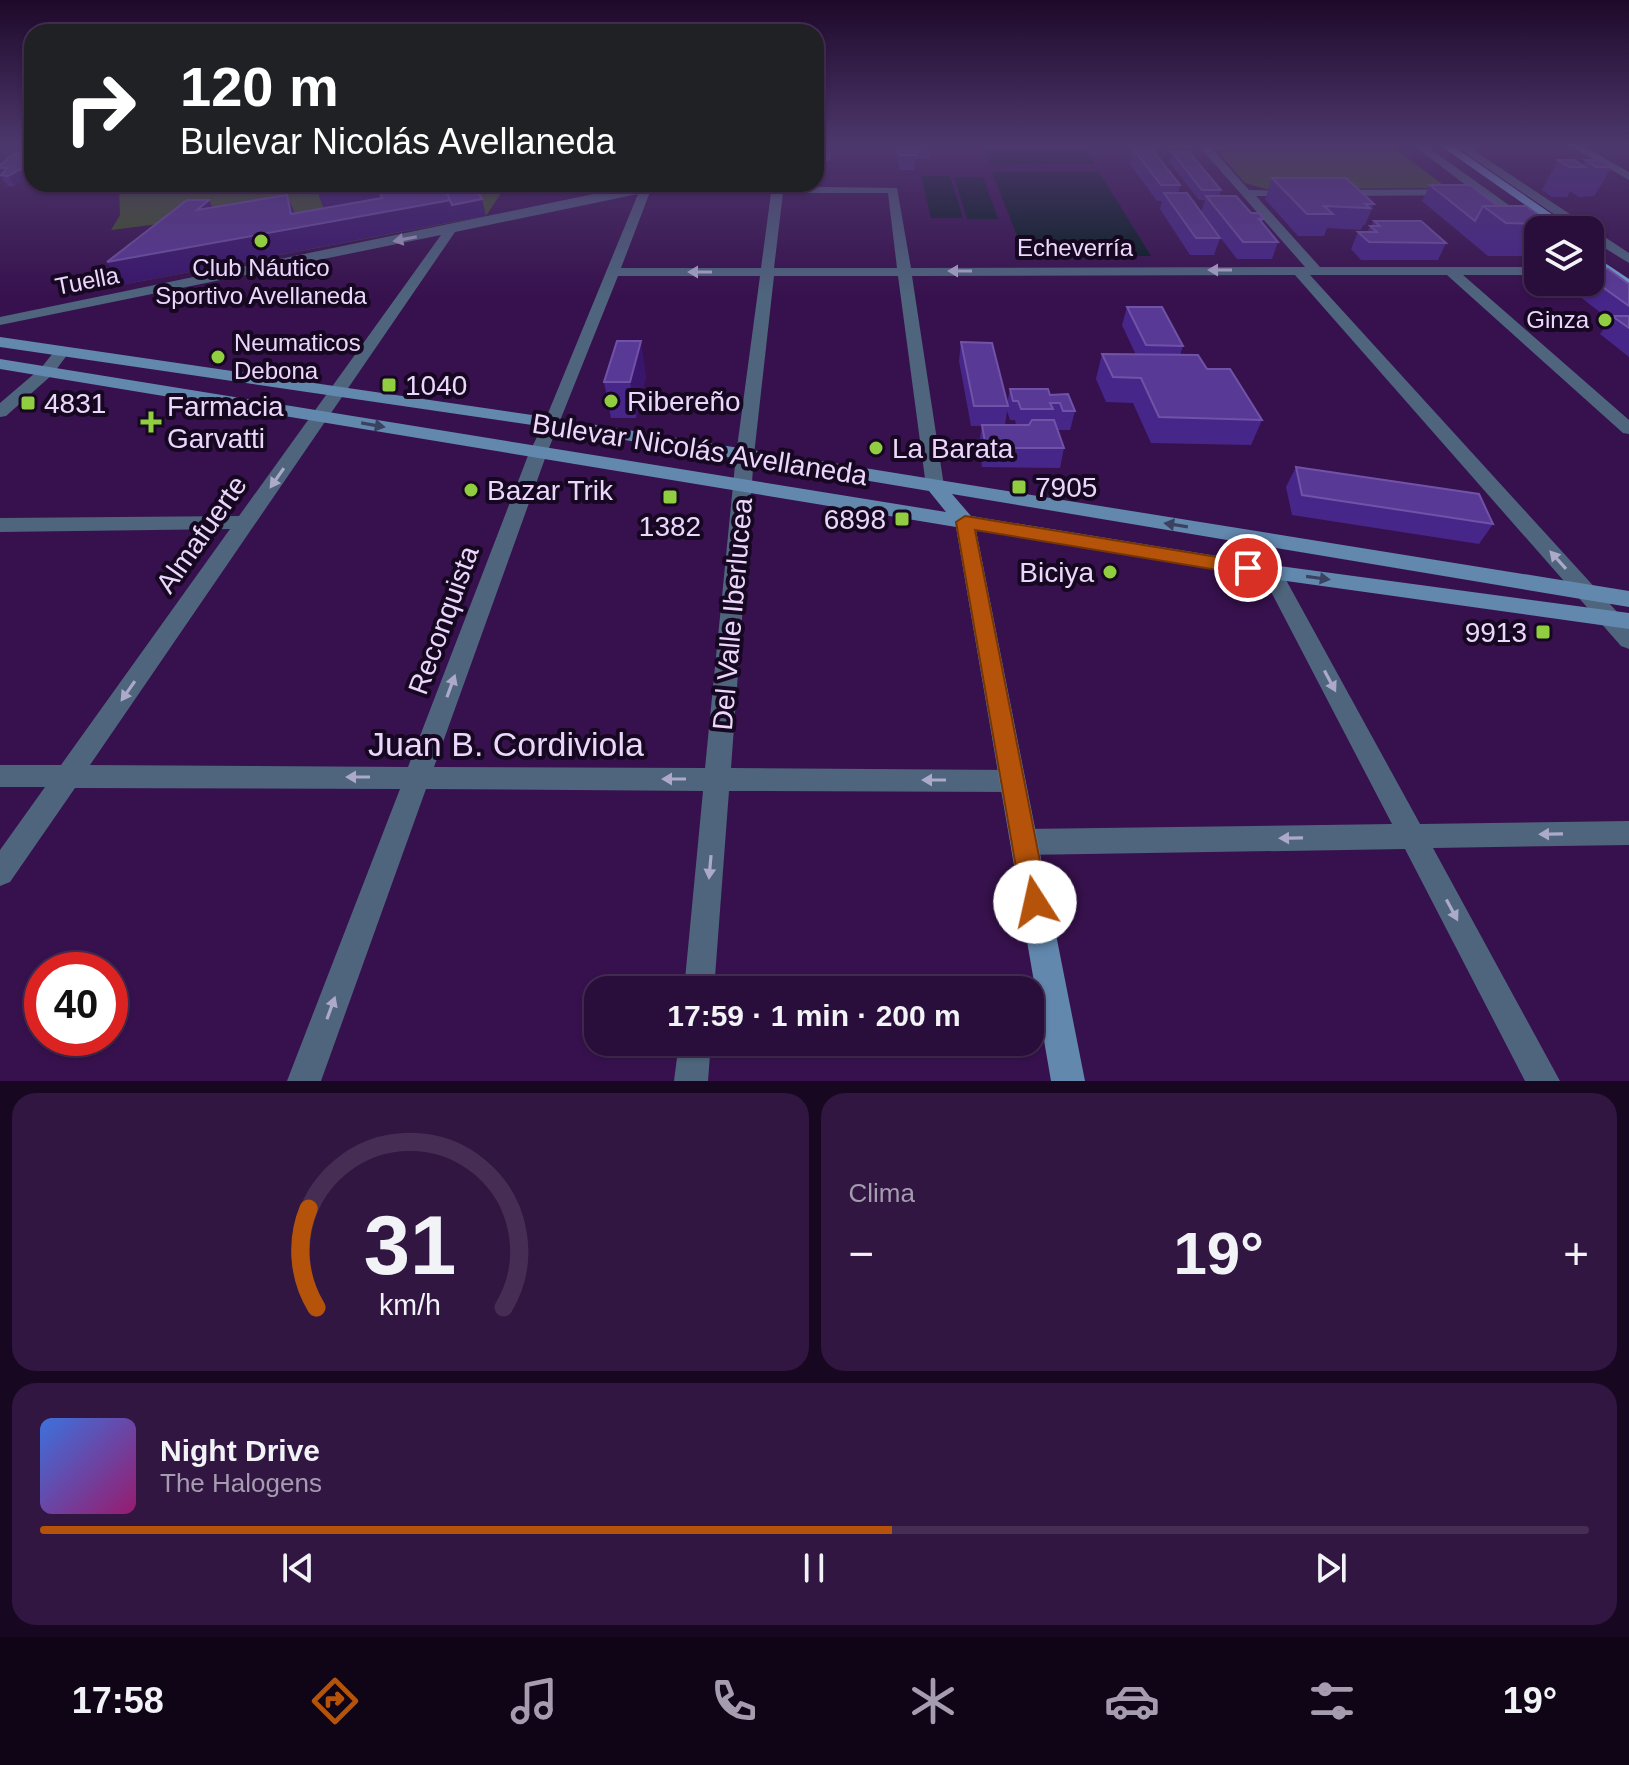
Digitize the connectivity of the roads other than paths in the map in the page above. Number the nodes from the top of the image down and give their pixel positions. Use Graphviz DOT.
graph roads {
  1 [pos="603,196"];
  2 [pos="643,196"];
  3 [pos="767,196"];
  4 [pos="894,196"];
  5 [pos="1249,196"];
  6 [pos="1491,196"];
  7 [pos="1500,196"];
  8 [pos="1524,196"];
  9 [pos="1533,196"];
  10 [pos="1524,215"];
  11 [pos="1550,216"];
  12 [pos="1563,216"];
  13 [pos="451,229"];
  14 [pos="1604,243"];
  15 [pos="1604,255"];
  16 [pos="1629,259"];
  17 [pos="1604,267"];
  18 [pos="1306,270"];
  19 [pos="903,271"];
  20 [pos="1450,271"];
  21 [pos="1524,271"];
  22 [pos="613,272"];
  23 [pos="767,272"];
  24 [pos="1604,272"];
  25 [pos="1611,272"];
  26 [pos="1629,272"];
  27 [pos="1604,276"];
  28 [pos="1629,287"];
  29 [pos="0,321"];
  30 [pos="0,342"];
  31 [pos="62,351"];
  32 [pos="0,364"];
  33 [pos="47,371"];
  34 [pos="338,391"];
  35 [pos="0,412"];
  36 [pos="320,416"];
  37 [pos="553,423"];
  38 [pos="1629,429"];
  39 [pos="538,453"];
  40 [pos="745,455"];
  41 [pos="935,486"];
  42 [pos="743,487"];
  43 [pos="246,522"];
  44 [pos="965,522"];
  45 [pos="0,525"];
  46 [pos="1253,538"];
  47 [pos="1272,572"];
  48 [pos="1587,592"];
  49 [pos="1629,599"];
  50 [pos="1620,620"];
  51 [pos="1629,640"];
  52 [pos="0,776"];
  53 [pos="68,776"];
  54 [pos="417,777"];
  55 [pos="718,779"];
  56 [pos="1012,781"];
  57 [pos="1629,833"];
  58 [pos="1413,837"];
  59 [pos="1024,842"];
  60 [pos="0,873"];
  61 [pos="700,976"];
  62 [pos="694,1056"];
  63 [pos="304,1081"];
  64 [pos="691,1081"];
  65 [pos="1068,1081"];
  66 [pos="1543,1081"];
  1 -- 13 [label="street, Tuella"];
  2 -- 22 [label="street, Reconquista"];
  3 -- 23 [label="street, Del Valle Iberlucea"];
  4 -- 19 [label="street, Tuella"];
  5 -- 18 [label="street"];
  6 -- 10 [label="street"];
  7 -- 10 [label="main road"];
  8 -- 11 [label="main road"];
  9 -- 12 [label="street"];
  13 -- 29 [label="street, Tuella, one-way"];
  13 -- 34 [label="street, Almafuerte"];
  14 -- 16 [label="street"];
  15 -- 26 [label="main road"];
  17 -- 25 [label="main road"];
  18 -- 19 [label="street, Echeverría, one-way"];
  18 -- 20 [label="street, Echeverría"];
  48 -- 18 [label="street, one-way"];
  19 -- 23 [label="street, Echeverría"];
  19 -- 41 [label="street"];
  20 -- 21 [label="street, Echeverría"];
  20 -- 38 [label="street"];
  23 -- 22 [label="street, Echeverría, one-way"];
  22 -- 37 [label="street, Reconquista"];
  23 -- 40 [label="street, Del Valle Iberlucea"];
  24 -- 25 [label="street"];
  25 -- 26 [label="street"];
  25 -- 28 [label="main road"];
  27 -- 28 [label="street"];
  30 -- 31 [label="main road, Bulevar Nicolás Avellaneda"];
  31 -- 33 [label="street"];
  31 -- 34 [label="main road, Bulevar Nicolás Avellaneda"];
  32 -- 33 [label="main road, Bulevar Nicolás Avellaneda"];
  33 -- 35 [label="street"];
  33 -- 36 [label="main road, Bulevar Nicolás Avellaneda"];
  34 -- 36 [label="street, Almafuerte"];
  34 -- 37 [label="main road, Bulevar Nicolás Avellaneda"];
  36 -- 39 [label="main road, Bulevar Nicolás Avellaneda, one-way"];
  36 -- 43 [label="street, Almafuerte, one-way"];
  37 -- 39 [label="street, Reconquista"];
  37 -- 40 [label="main road, Bulevar Nicolás Avellaneda"];
  39 -- 42 [label="main road, Bulevar Nicolás Avellaneda"];
  54 -- 39 [label="street, Reconquista, one-way"];
  40 -- 41 [label="main road, Bulevar Nicolás Avellaneda"];
  40 -- 42 [label="street, Del Valle Iberlucea"];
  41 -- 44 [label="main road"];
  46 -- 41 [label="main road, Bulevar Nicolás Avellaneda, one-way"];
  42 -- 44 [label="main road, Bulevar Nicolás Avellaneda"];
  42 -- 55 [label="street, Del Valle Iberlucea"];
  43 -- 45 [label="street"];
  43 -- 53 [label="street, Almafuerte, one-way"];
  44 -- 47 [label="main road, Bulevar Nicolás Avellaneda"];
  44 -- 56 [label="main road"];
  46 -- 47 [label="street"];
  46 -- 48 [label="main road, Bulevar Nicolás Avellaneda"];
  47 -- 50 [label="main road, Bulevar Nicolás Avellaneda, one-way"];
  47 -- 58 [label="street, one-way"];
  48 -- 49 [label="main road, Bulevar Nicolás Avellaneda"];
  48 -- 50 [label="street"];
  50 -- 51 [label="street"];
  52 -- 53 [label="street, Juan B. Cordiviola"];
  54 -- 53 [label="street, Juan B. Cordiviola, one-way"];
  53 -- 60 [label="street, Almafuerte"];
  55 -- 54 [label="street, Juan B. Cordiviola, one-way"];
  63 -- 54 [label="street, Reconquista, one-way"];
  56 -- 55 [label="street, Juan B. Cordiviola, one-way"];
  55 -- 61 [label="street, Del Valle Iberlucea, one-way"];
  56 -- 59 [label="main road"];
  57 -- 58 [label="street, one-way"];
  58 -- 59 [label="street, one-way"];
  58 -- 66 [label="street, one-way"];
  59 -- 65 [label="main road"];
  62 -- 64 [label="street"];
}
